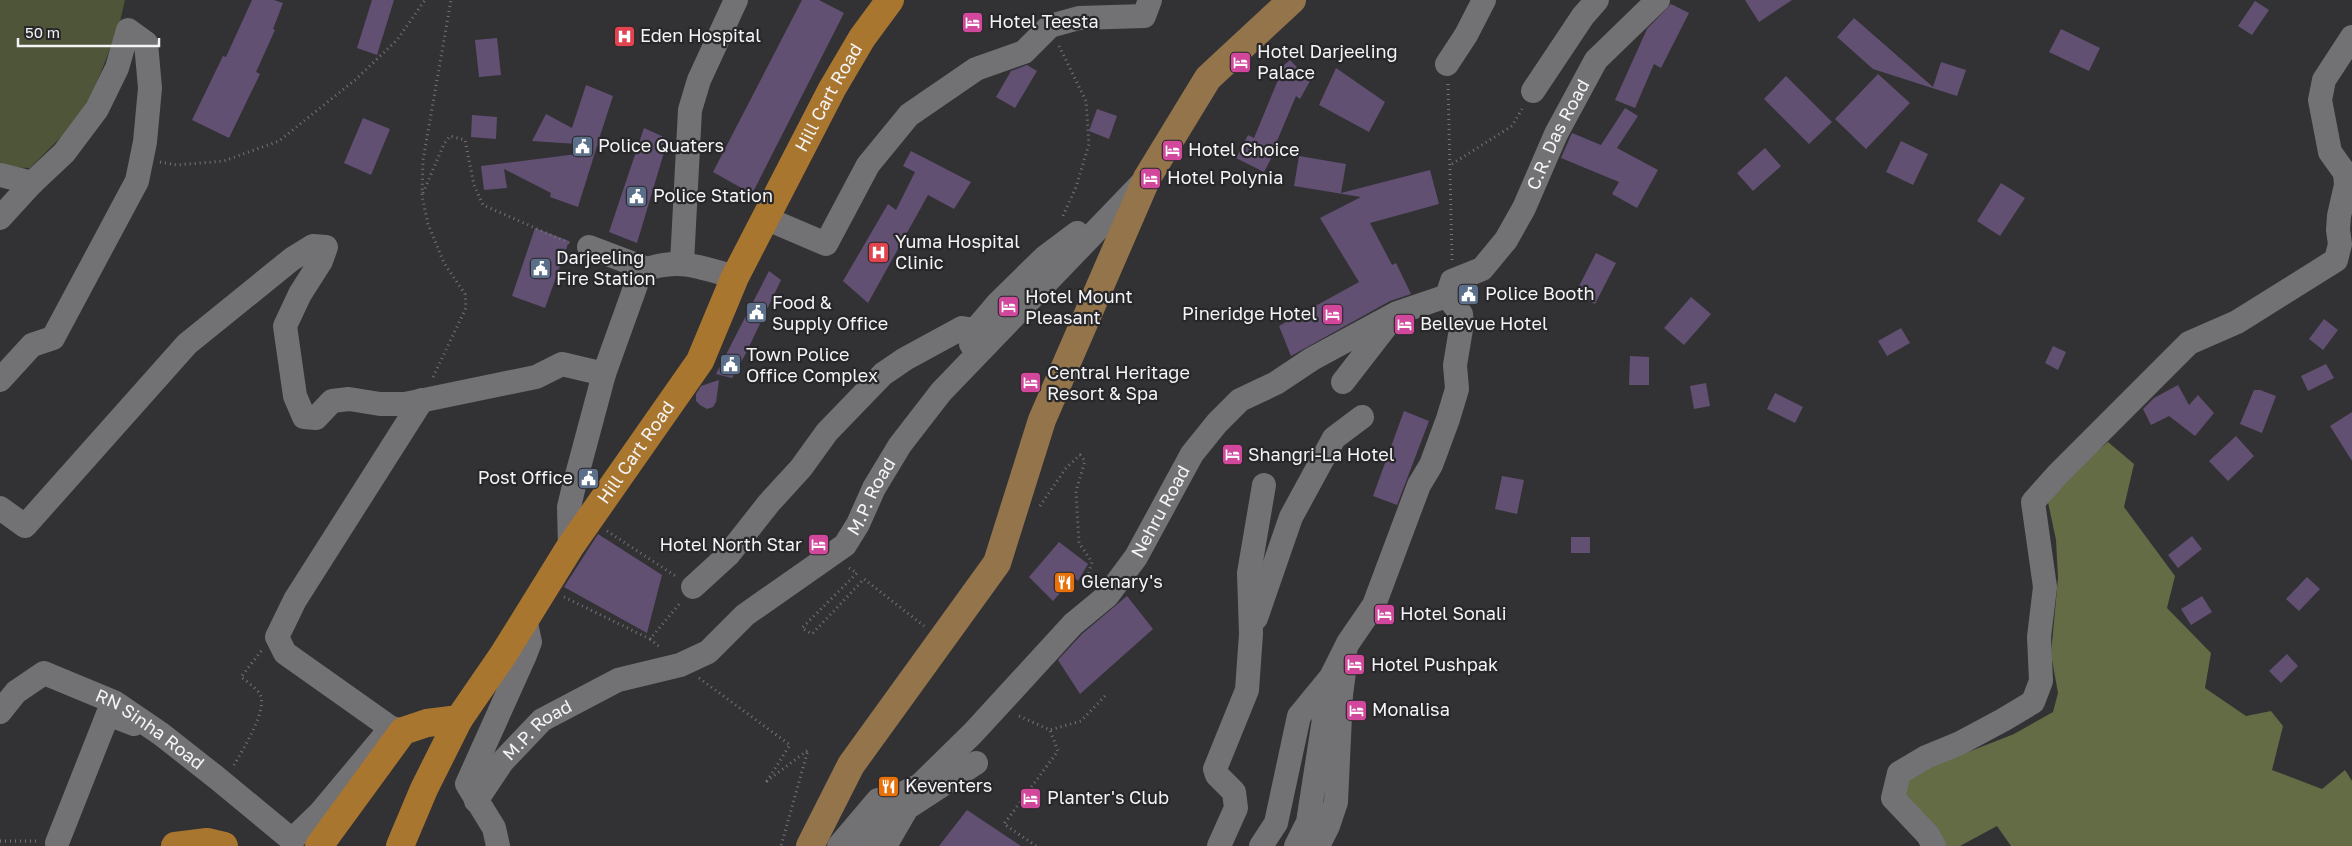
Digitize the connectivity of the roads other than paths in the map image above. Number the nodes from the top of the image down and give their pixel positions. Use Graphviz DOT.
graph roads {
  1 [pos="736,0"];
  2 [pos="1150,0"];
  3 [pos="1292,0"];
  4 [pos="1484,0"];
  5 [pos="1597,0"];
  6 [pos="1658,0"];
  7 [pos="883,4"];
  8 [pos="2352,37"];
  9 [pos="1447,64"];
  10 [pos="1533,90"];
  11 [pos="0,175"];
  12 [pos="1147,178"];
  13 [pos="32,182"];
  14 [pos="0,218"];
  15 [pos="765,218"];
  16 [pos="589,247"];
  17 [pos="682,263"];
  18 [pos="647,269"];
  19 [pos="735,277"];
  20 [pos="1456,283"];
  21 [pos="1397,313"];
  22 [pos="975,330"];
  23 [pos="604,374"];
  24 [pos="956,377"];
  25 [pos="0,380"];
  26 [pos="1343,382"];
  27 [pos="422,400"];
  28 [pos="1362,417"];
  29 [pos="1264,485"];
  30 [pos="0,508"];
  31 [pos="570,547"];
  32 [pos="693,587"];
  33 [pos="525,619"];
  34 [pos="1251,634"];
  35 [pos="1348,643"];
  36 [pos="1331,677"];
  37 [pos="0,712"];
  38 [pos="460,717"];
  39 [pos="397,729"];
  40 [pos="161,734"];
  41 [pos="976,763"];
  42 [pos="891,799"];
  43 [pos="476,800"];
  44 [pos="57,842"];
  45 [pos="175,846"];
  46 [pos="224,846"];
  47 [pos="319,846"];
  48 [pos="400,846"];
  49 [pos="498,846"];
  50 [pos="810,846"];
  51 [pos="840,846"];
  52 [pos="865,846"];
  53 [pos="885,846"];
  54 [pos="1219,846"];
  55 [pos="1261,846"];
  56 [pos="1296,846"];
  57 [pos="1318,846"];
  58 [pos="1934,846"];
  1 -- 17 [label="street"];
  2 -- 15 [label="street"];
  3 -- 12 [label="main road"];
  4 -- 9 [label="street"];
  5 -- 10 [label="street"];
  6 -- 20 [label="street, C.R. Das Road"];
  7 -- 15 [label="highway, Hill Cart Road"];
  8 -- 58 [label="street"];
  11 -- 13 [label="street"];
  12 -- 22 [label="street"];
  12 -- 24 [label="street, M.P. Road"];
  12 -- 50 [label="main road"];
  13 -- 14 [label="street"];
  13 -- 25 [label="street"];
  15 -- 19 [label="highway, Hill Cart Road"];
  16 -- 18 [label="street"];
  17 -- 18 [label="street"];
  17 -- 19 [label="street"];
  18 -- 23 [label="street"];
  19 -- 31 [label="highway, Hill Cart Road"];
  20 -- 21 [label="street, Nehru Road"];
  20 -- 35 [label="street"];
  21 -- 26 [label="street"];
  21 -- 42 [label="street, Nehru Road"];
  22 -- 24 [label="street"];
  22 -- 32 [label="street"];
  23 -- 27 [label="street"];
  23 -- 31 [label="street"];
  24 -- 43 [label="street, M.P. Road"];
  27 -- 30 [label="street"];
  27 -- 39 [label="street"];
  28 -- 34 [label="street"];
  29 -- 34 [label="street"];
  31 -- 33 [label="highway, Hill Cart Road"];
  33 -- 38 [label="highway, Hill Cart Road"];
  33 -- 43 [label="street"];
  34 -- 54 [label="street"];
  35 -- 36 [label="street"];
  35 -- 57 [label="street"];
  36 -- 55 [label="street"];
  36 -- 56 [label="street"];
  37 -- 40 [label="street, RN Sinha Road"];
  38 -- 39 [label="highway"];
  38 -- 48 [label="highway, Hill Cart Road"];
  39 -- 40 [label="street, RN Sinha Road"];
  39 -- 47 [label="highway"];
  40 -- 44 [label="street"];
  41 -- 53 [label="street"];
  42 -- 51 [label="street, Nehru Road"];
  42 -- 52 [label="street"];
  43 -- 49 [label="street"];
  45 -- 46 [label="highway"];
}
